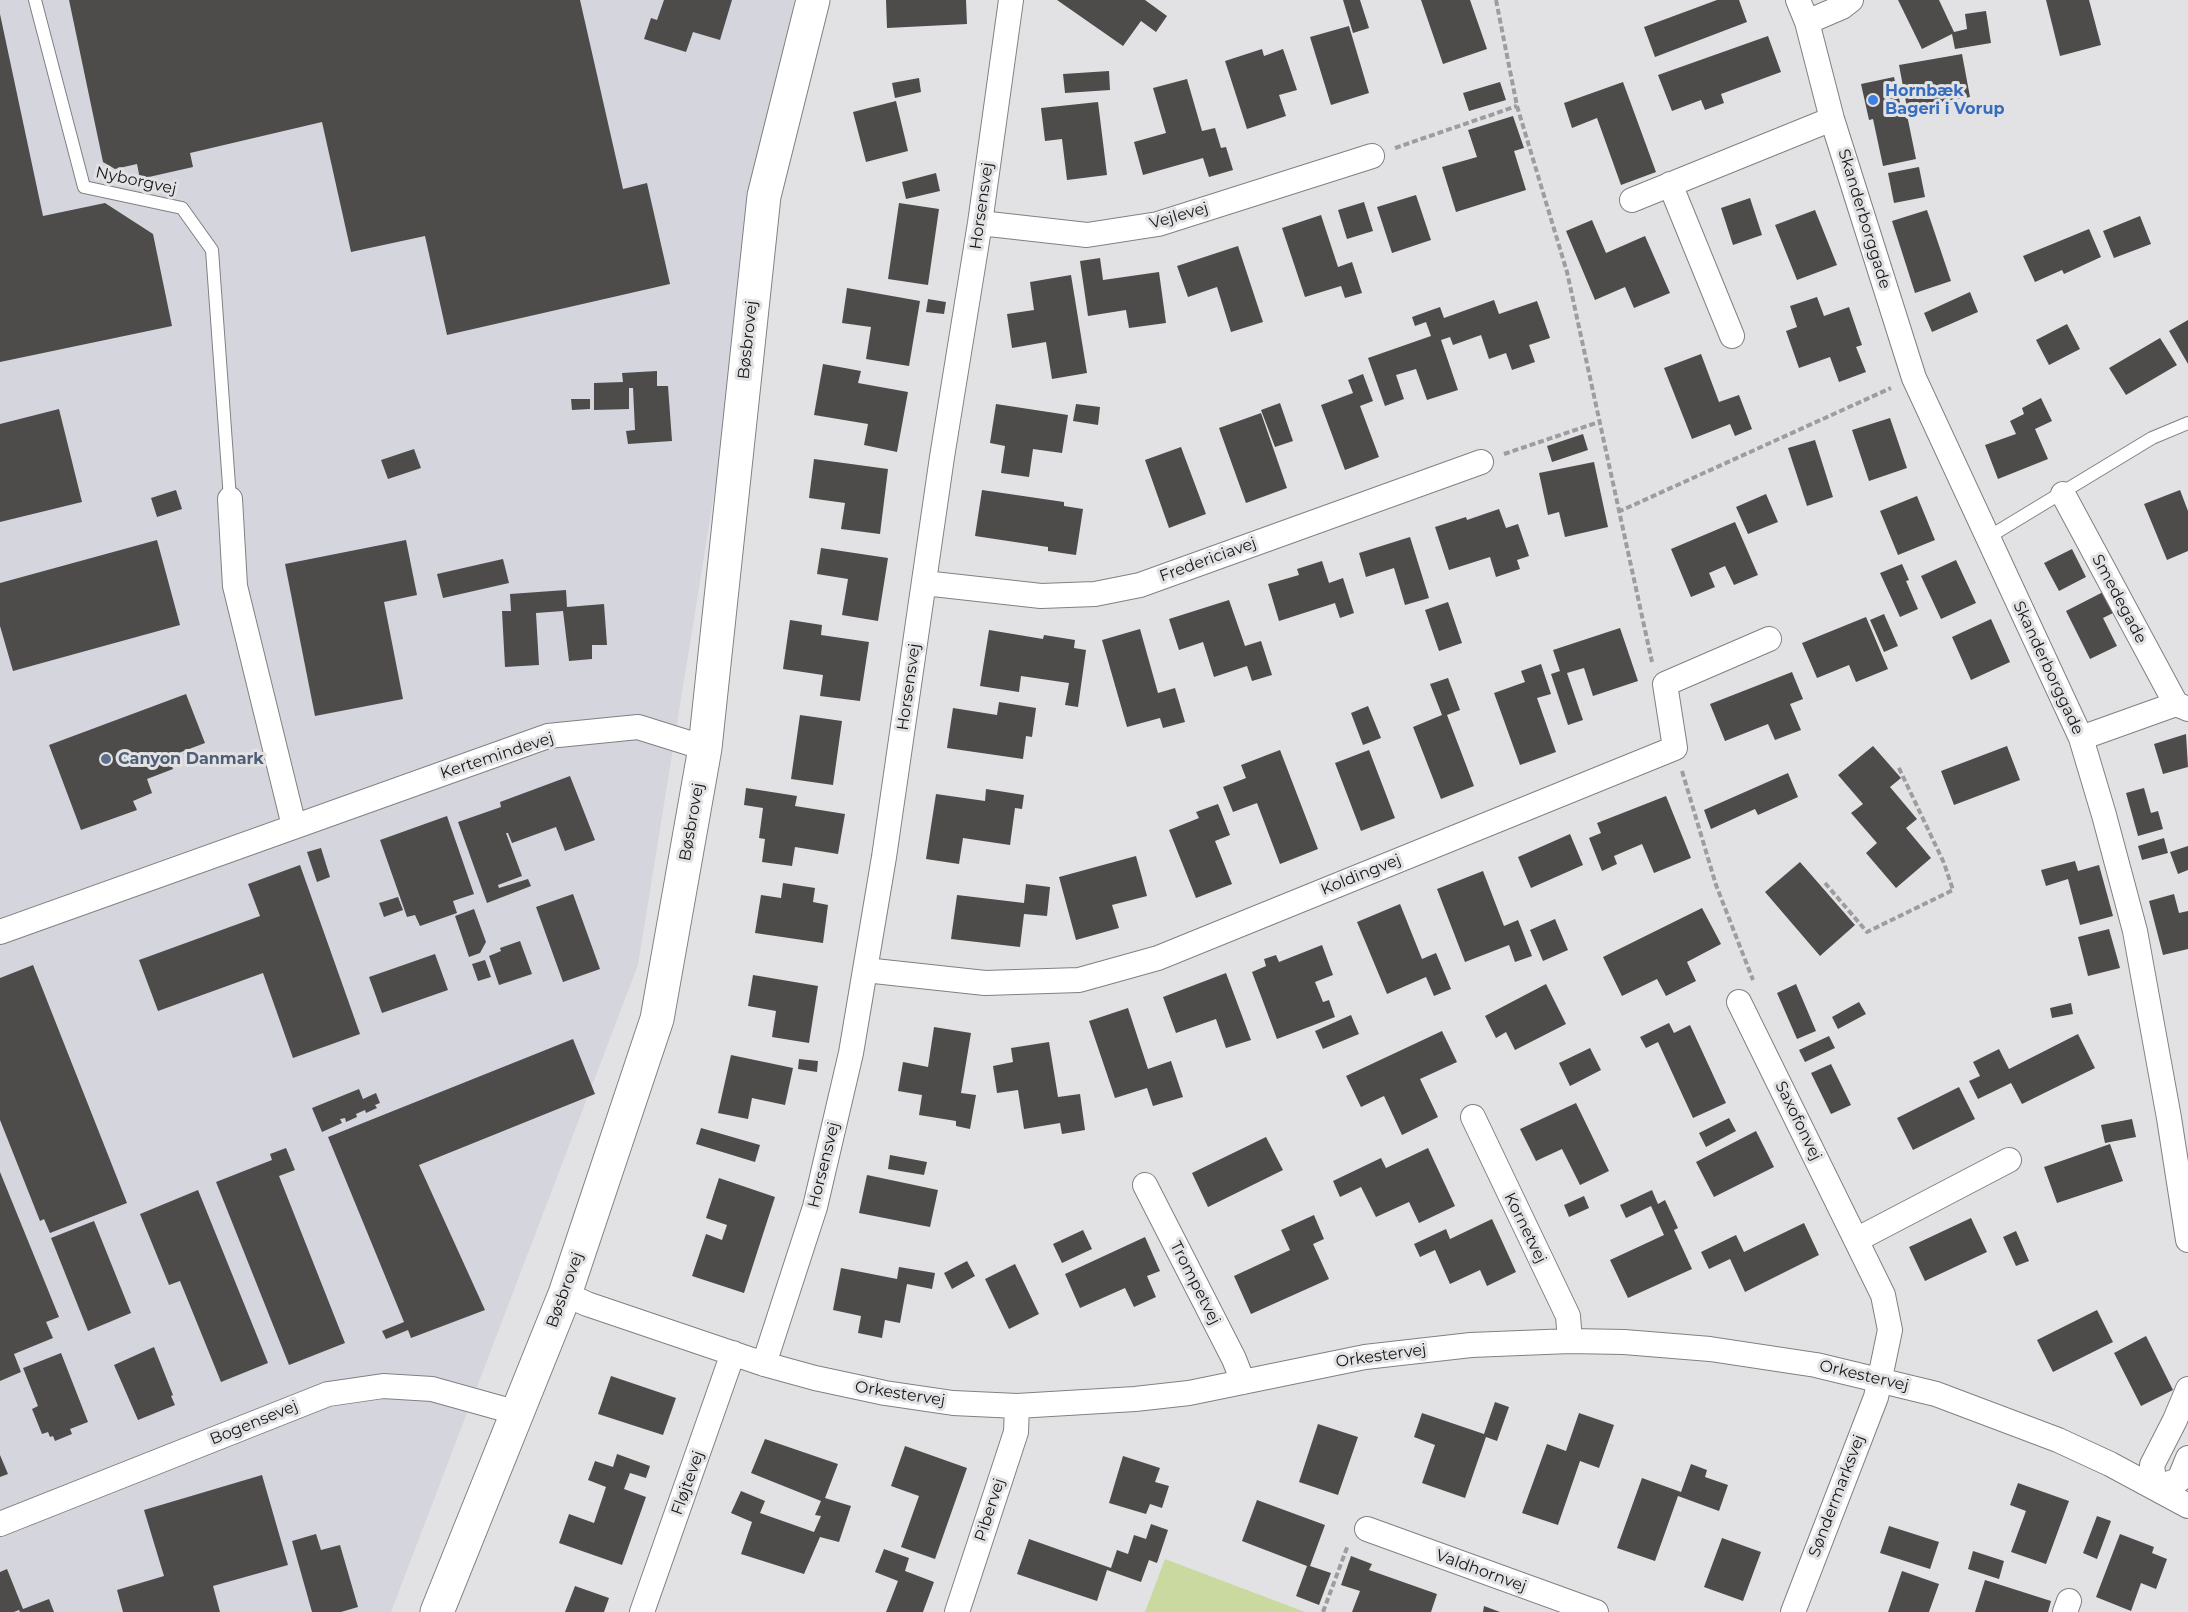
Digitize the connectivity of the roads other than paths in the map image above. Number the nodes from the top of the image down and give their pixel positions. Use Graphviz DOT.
graph roads {
  1 [pos="35,0"];
  2 [pos="813,0"];
  3 [pos="1011,0"];
  4 [pos="1798,0"];
  5 [pos="1851,0"];
  6 [pos="1807,22"];
  7 [pos="1832,119"];
  8 [pos="1372,156"];
  9 [pos="1670,184"];
  10 [pos="1632,200"];
  11 [pos="980,223"];
  12 [pos="1732,336"];
  13 [pos="2188,423"];
  14 [pos="1480,462"];
  15 [pos="2062,494"];
  16 [pos="230,499"];
  17 [pos="1987,538"];
  18 [pos="924,583"];
  19 [pos="1769,639"];
  20 [pos="2182,706"];
  21 [pos="2080,738"];
  22 [pos="705,748"];
  23 [pos="294,826"];
  24 [pos="0,932"];
  25 [pos="865,970"];
  26 [pos="1739,1002"];
  27 [pos="2179,1116"];
  28 [pos="1473,1117"];
  29 [pos="2009,1160"];
  30 [pos="1145,1185"];
  31 [pos="1856,1240"];
  32 [pos="2188,1240"];
  33 [pos="565,1294"];
  34 [pos="1570,1341"];
  35 [pos="734,1353"];
  36 [pos="764,1364"];
  37 [pos="1880,1379"];
  38 [pos="1243,1382"];
  39 [pos="2188,1389"];
  40 [pos="1017,1406"];
  41 [pos="518,1413"];
  42 [pos="2188,1458"];
  43 [pos="2155,1488"];
  44 [pos="2188,1506"];
  45 [pos="0,1524"];
  46 [pos="1367,1529"];
  47 [pos="437,1612"];
  48 [pos="642,1612"];
  49 [pos="957,1612"];
  50 [pos="1596,1612"];
  51 [pos="1793,1612"];
  1 -- 16 [label="lane, Nyborgvej"];
  2 -- 22 [label="street, Bøsbrovej"];
  3 -- 11 [label="street, Horsensvej"];
  4 -- 6 [label="street, Skanderborggade"];
  5 -- 6 [label="street"];
  6 -- 7 [label="street, Skanderborggade"];
  7 -- 9 [label="street"];
  7 -- 17 [label="street, Skanderborggade"];
  8 -- 11 [label="street, Vejlevej"];
  9 -- 10 [label="street"];
  9 -- 12 [label="street"];
  11 -- 18 [label="street, Horsensvej"];
  13 -- 15 [label="lane"];
  14 -- 18 [label="street, Fredericiavej"];
  15 -- 17 [label="lane"];
  15 -- 20 [label="street, Smedegade"];
  16 -- 23 [label="street"];
  17 -- 21 [label="street, Skanderborggade"];
  18 -- 25 [label="street, Horsensvej"];
  19 -- 25 [label="street, Koldingvej"];
  20 -- 21 [label="street, Smedegade"];
  21 -- 27 [label="street, Skanderborggade"];
  22 -- 23 [label="street, Kertemindevej"];
  22 -- 33 [label="street, Bøsbrovej"];
  23 -- 24 [label="street, Kertemindevej"];
  25 -- 36 [label="street, Horsensvej"];
  26 -- 31 [label="street, Saxofonvej"];
  27 -- 32 [label="street, Skanderborggade"];
  28 -- 34 [label="street, Kornetvej"];
  29 -- 31 [label="street"];
  30 -- 38 [label="street, Trompetvej"];
  31 -- 37 [label="street, Saxofonvej"];
  33 -- 35 [label="street, Orkestervej"];
  33 -- 41 [label="street, Bøsbrovej"];
  34 -- 37 [label="street, Orkestervej"];
  34 -- 38 [label="street, Orkestervej"];
  35 -- 36 [label="street, Orkestervej"];
  35 -- 48 [label="street, Fløjtevej"];
  36 -- 40 [label="street, Orkestervej"];
  37 -- 43 [label="street, Orkestervej"];
  37 -- 51 [label="street, Søndermarksvej"];
  38 -- 40 [label="street, Orkestervej"];
  39 -- 43 [label="street"];
  40 -- 49 [label="street, Pibervej"];
  41 -- 45 [label="street, Bogensevej"];
  41 -- 47 [label="street, Bøsbrovej"];
  42 -- 43 [label="street"];
  43 -- 44 [label="street, Orkestervej"];
  46 -- 50 [label="street, Valdhornvej"];
}
